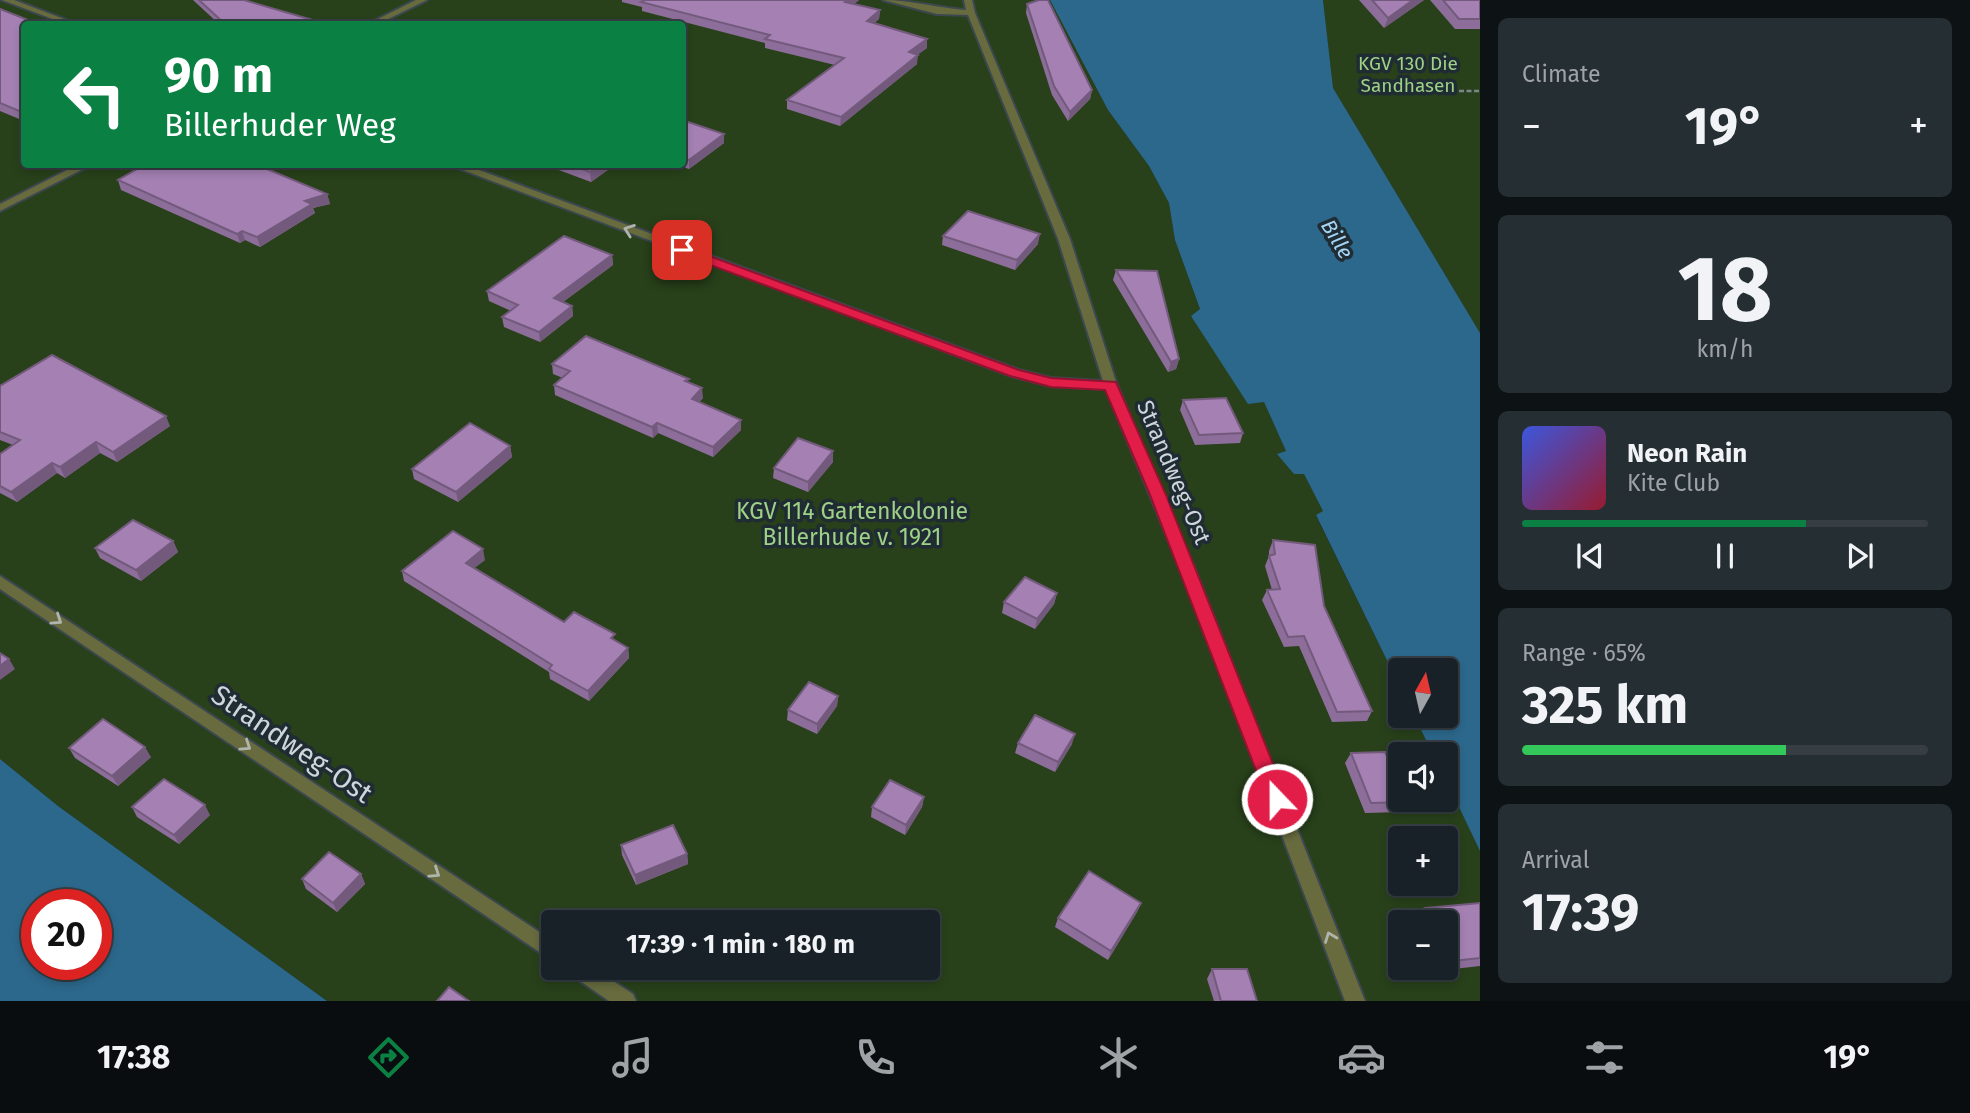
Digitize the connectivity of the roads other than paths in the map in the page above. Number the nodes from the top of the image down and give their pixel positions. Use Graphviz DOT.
graph roads {
  1 [pos="6,0"];
  2 [pos="423,0"];
  3 [pos="887,0"];
  4 [pos="968,0"];
  5 [pos="971,13"];
  6 [pos="65,21"];
  7 [pos="378,21"];
  8 [pos="80,168"];
  9 [pos="463,168"];
  10 [pos="0,208"];
  11 [pos="1111,385"];
  12 [pos="0,582"];
  13 [pos="541,944"];
  14 [pos="594,980"];
  15 [pos="626,1001"];
  16 [pos="1355,1001"];
  1 -- 6 [label="lane"];
  2 -- 7 [label="lane"];
  3 -- 5 [label="lane"];
  4 -- 5 [label="lane, Strandweg-Ost"];
  5 -- 11 [label="lane, Strandweg-Ost"];
  8 -- 10 [label="lane"];
  11 -- 9 [label="lane, one-way"];
  16 -- 11 [label="lane, Strandweg-Ost, one-way"];
  12 -- 13 [label="lane, Strandweg-Ost, one-way"];
  14 -- 15 [label="lane"];
}
